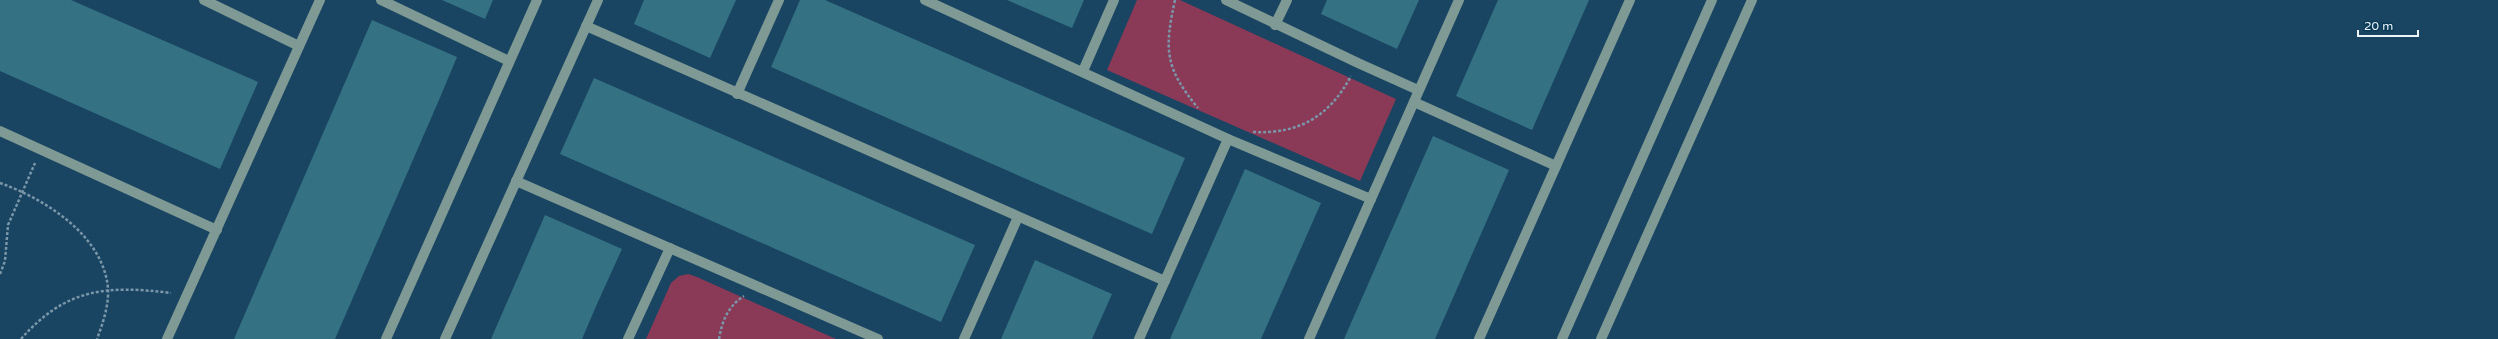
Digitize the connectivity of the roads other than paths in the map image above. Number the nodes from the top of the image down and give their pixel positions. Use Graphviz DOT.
graph roads {
  1 [pos="204,0"];
  2 [pos="320,0"];
  3 [pos="381,0"];
  4 [pos="537,0"];
  5 [pos="598,0"];
  6 [pos="779,0"];
  7 [pos="925,0"];
  8 [pos="1114,0"];
  9 [pos="1226,0"];
  10 [pos="1287,0"];
  11 [pos="1458,0"];
  12 [pos="1630,0"];
  13 [pos="1712,0"];
  14 [pos="1752,0"];
  15 [pos="1275,25"];
  16 [pos="586,26"];
  17 [pos="299,46"];
  18 [pos="509,61"];
  19 [pos="1083,71"];
  20 [pos="1418,90"];
  21 [pos="737,94"];
  22 [pos="1414,102"];
  23 [pos="0,131"];
  24 [pos="1228,139"];
  25 [pos="1556,166"];
  26 [pos="516,181"];
  27 [pos="1371,199"];
  28 [pos="1018,217"];
  29 [pos="217,230"];
  30 [pos="670,248"];
  31 [pos="1165,281"];
  32 [pos="167,339"];
  33 [pos="386,339"];
  34 [pos="445,339"];
  35 [pos="628,339"];
  36 [pos="878,339"];
  37 [pos="964,339"];
  38 [pos="1139,339"];
  39 [pos="1309,339"];
  40 [pos="1479,339"];
  41 [pos="1562,339"];
  42 [pos="1601,339"];
  1 -- 17 [label="street"];
  2 -- 17 [label="street"];
  3 -- 18 [label="street"];
  4 -- 18 [label="street"];
  5 -- 16 [label="street"];
  6 -- 21 [label="street"];
  7 -- 19 [label="street"];
  8 -- 19 [label="street"];
  9 -- 15 [label="street"];
  10 -- 15 [label="street"];
  11 -- 20 [label="street"];
  12 -- 25 [label="street"];
  13 -- 41 [label="street"];
  14 -- 42 [label="street"];
  15 -- 20 [label="street"];
  16 -- 21 [label="street"];
  16 -- 26 [label="street"];
  17 -- 29 [label="street"];
  18 -- 33 [label="street"];
  19 -- 24 [label="street"];
  20 -- 22 [label="street"];
  21 -- 28 [label="street"];
  22 -- 25 [label="street"];
  22 -- 27 [label="street"];
  23 -- 29 [label="street"];
  24 -- 27 [label="street"];
  24 -- 31 [label="street"];
  25 -- 40 [label="street"];
  26 -- 30 [label="street"];
  26 -- 34 [label="street"];
  27 -- 39 [label="street"];
  28 -- 31 [label="street"];
  28 -- 37 [label="street"];
  29 -- 32 [label="street"];
  30 -- 35 [label="street"];
  30 -- 36 [label="street"];
  31 -- 38 [label="street"];
}
